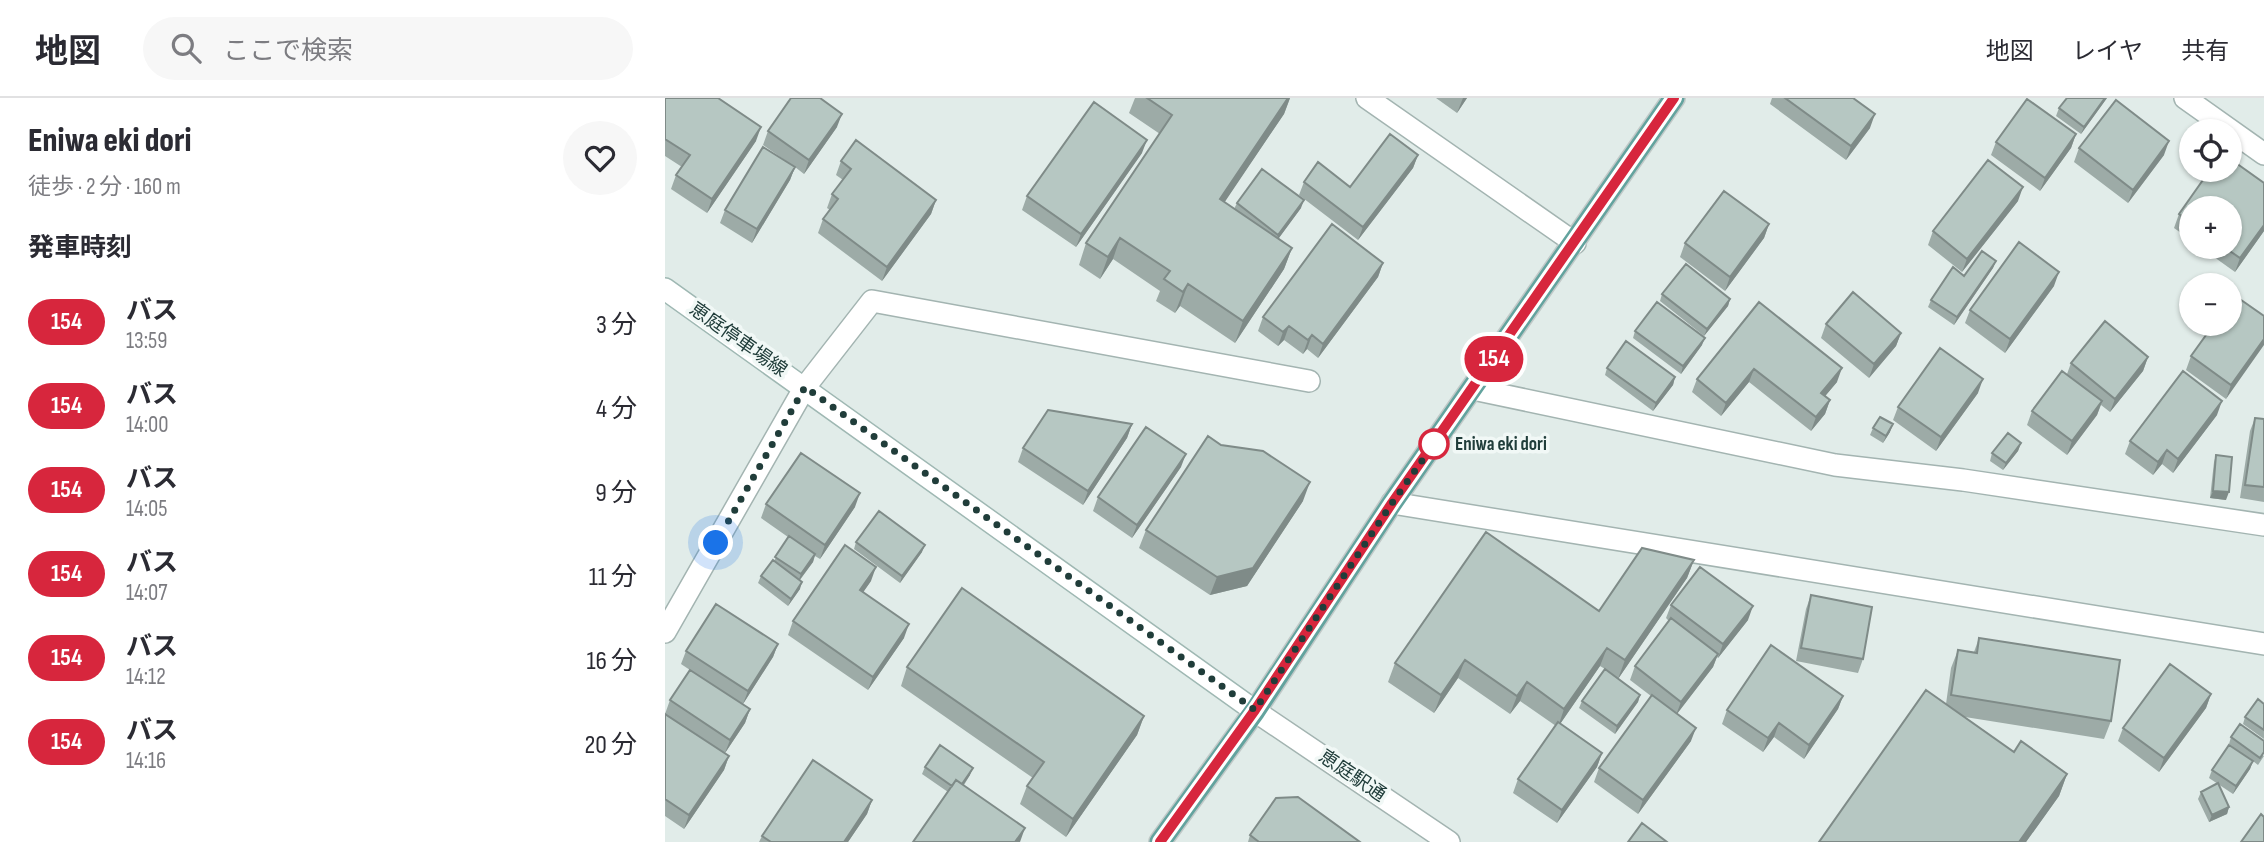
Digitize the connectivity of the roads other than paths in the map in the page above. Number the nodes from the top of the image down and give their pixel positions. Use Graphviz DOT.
graph roads {
  1 [pos="1367,98"];
  2 [pos="1674,98"];
  3 [pos="2185,98"];
  4 [pos="2264,154"];
  5 [pos="1575,243"];
  6 [pos="665,289"];
  7 [pos="1309,381"];
  8 [pos="805,387"];
  9 [pos="1473,389"];
  10 [pos="1392,503"];
  11 [pos="2264,525"];
  12 [pos="665,632"];
  13 [pos="2264,644"];
  14 [pos="1255,710"];
  15 [pos="1160,842"];
  16 [pos="1449,842"];
  1 -- 5 [label="street"];
  2 -- 5 [label="main road"];
  3 -- 4 [label="street"];
  5 -- 9 [label="main road"];
  6 -- 8 [label="street, 恵庭停車場線"];
  7 -- 8 [label="street"];
  8 -- 12 [label="street"];
  8 -- 14 [label="street, 恵庭停車場線"];
  9 -- 10 [label="main road"];
  9 -- 11 [label="street"];
  10 -- 13 [label="street"];
  10 -- 14 [label="main road"];
  14 -- 15 [label="main road"];
  14 -- 16 [label="street, 恵庭駅通"];
}
